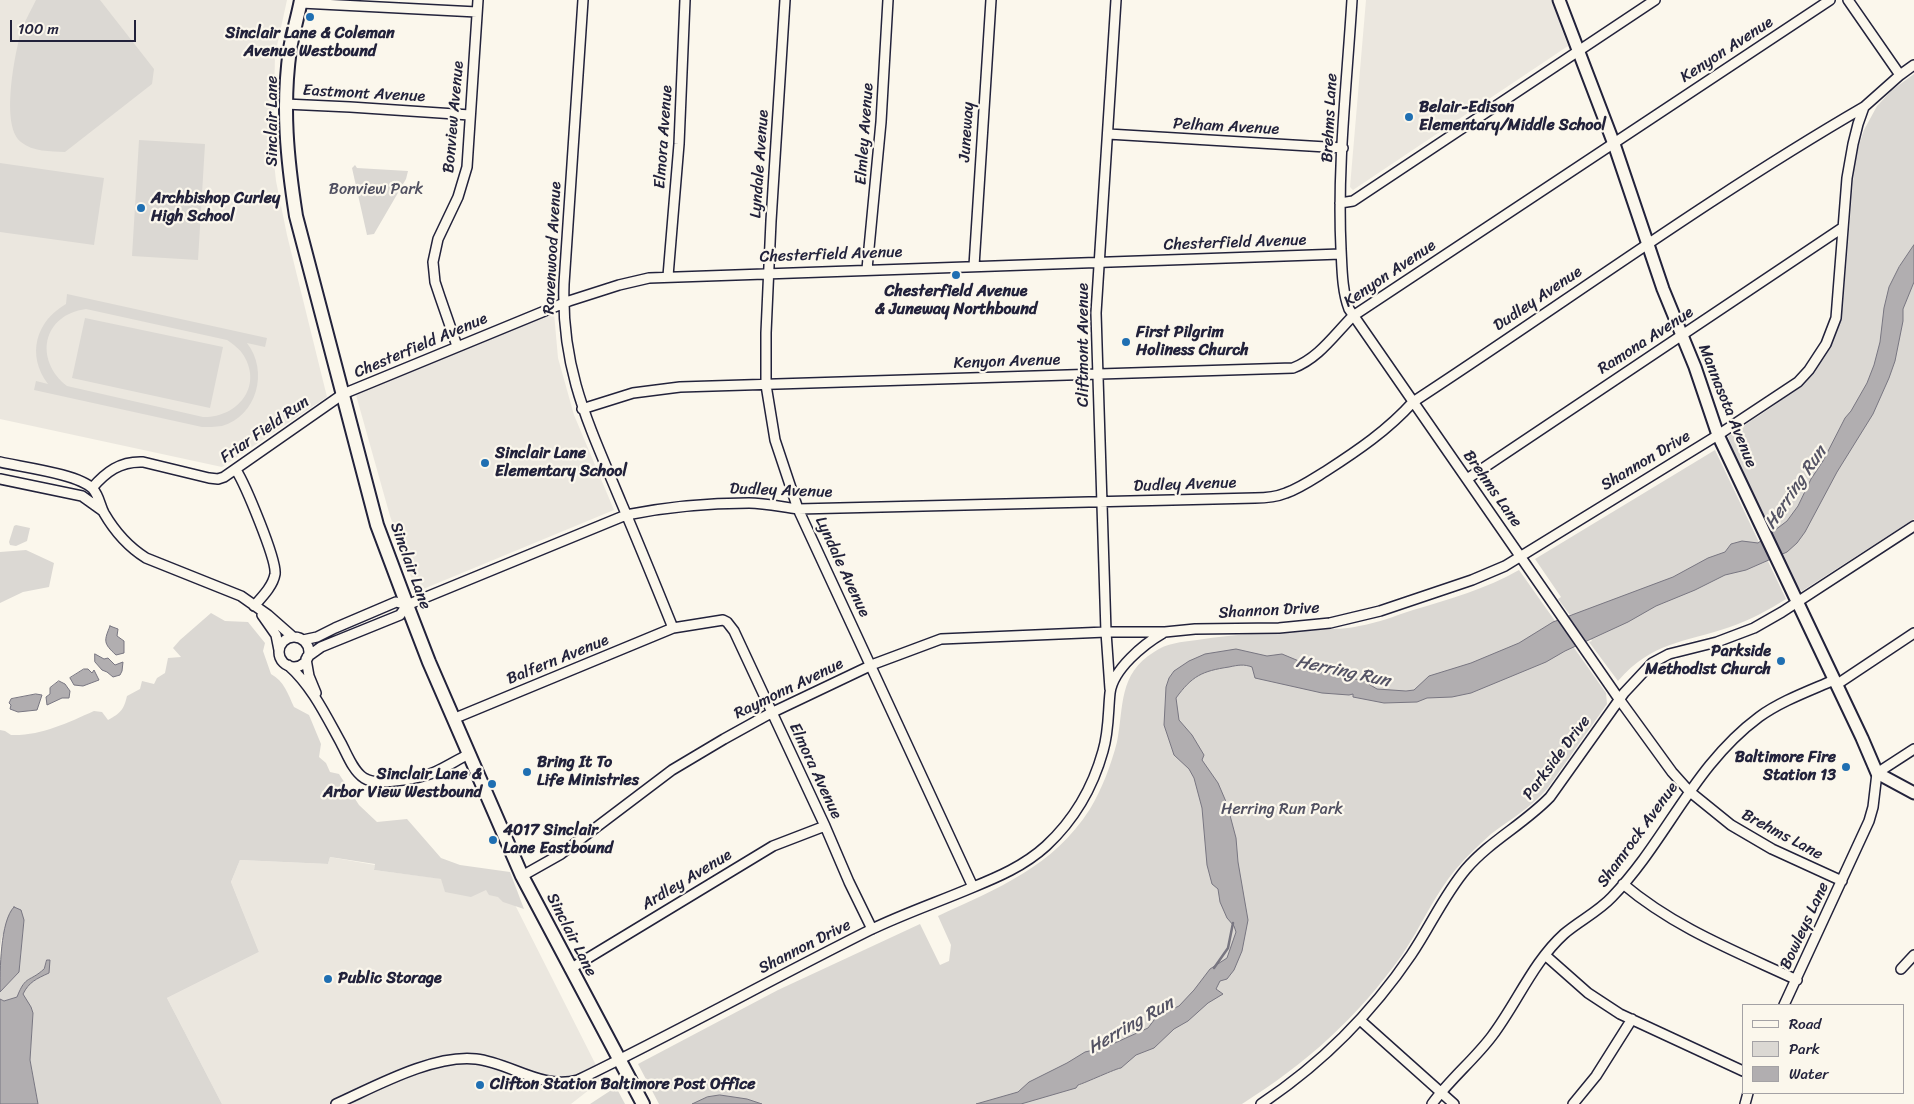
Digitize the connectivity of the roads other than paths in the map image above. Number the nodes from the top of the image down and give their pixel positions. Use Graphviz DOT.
graph roads {
  1 [pos="478,0"];
  2 [pos="583,0"];
  3 [pos="685,0"];
  4 [pos="785,0"];
  5 [pos="888,0"];
  6 [pos="991,0"];
  7 [pos="1116,0"];
  8 [pos="1352,0"];
  9 [pos="1560,0"];
  10 [pos="1655,0"];
  11 [pos="1830,0"];
  12 [pos="1848,0"];
  13 [pos="301,2"];
  14 [pos="477,12"];
  15 [pos="1579,51"];
  16 [pos="1914,65"];
  17 [pos="1900,75"];
  18 [pos="286,104"];
  19 [pos="1864,108"];
  20 [pos="470,115"];
  21 [pos="1108,134"];
  22 [pos="1614,144"];
  23 [pos="1343,148"];
  24 [pos="1340,203"];
  25 [pos="1842,228"];
  26 [pos="1647,244"];
  27 [pos="1341,254"];
  28 [pos="1099,263"];
  29 [pos="974,266"];
  30 [pos="867,269"];
  31 [pos="768,272"];
  32 [pos="668,276"];
  33 [pos="563,303"];
  34 [pos="1353,316"];
  35 [pos="1681,336"];
  36 [pos="457,346"];
  37 [pos="1097,374"];
  38 [pos="766,385"];
  39 [pos="343,394"];
  40 [pos="1413,402"];
  41 [pos="582,409"];
  42 [pos="1718,435"];
  43 [pos="0,462"];
  44 [pos="236,470"];
  45 [pos="0,479"];
  46 [pos="1467,479"];
  47 [pos="92,488"];
  48 [pos="1103,502"];
  49 [pos="798,509"];
  50 [pos="103,511"];
  51 [pos="626,515"];
  52 [pos="1914,526"];
  53 [pos="1521,556"];
  54 [pos="1797,602"];
  55 [pos="406,605"];
  56 [pos="254,606"];
  57 [pos="673,628"];
  58 [pos="1106,632"];
  59 [pos="1165,632"];
  60 [pos="1914,633"];
  61 [pos="294,637"];
  62 [pos="303,640"];
  63 [pos="279,651"];
  64 [pos="307,658"];
  65 [pos="288,665"];
  66 [pos="871,666"];
  67 [pos="1835,683"];
  68 [pos="1110,690"];
  69 [pos="1619,699"];
  70 [pos="318,701"];
  71 [pos="771,712"];
  72 [pos="453,719"];
  73 [pos="1914,749"];
  74 [pos="468,754"];
  75 [pos="1877,773"];
  76 [pos="1689,791"];
  77 [pos="1914,793"];
  78 [pos="825,826"];
  79 [pos="522,876"];
  80 [pos="1842,881"];
  81 [pos="1623,884"];
  82 [pos="973,887"];
  83 [pos="872,929"];
  84 [pos="1914,955"];
  85 [pos="1545,956"];
  86 [pos="570,969"];
  87 [pos="1901,969"];
  88 [pos="1797,980"];
  89 [pos="1785,1004"];
  90 [pos="1632,1019"];
  91 [pos="1360,1020"];
  92 [pos="619,1060"];
  93 [pos="1742,1071"];
  94 [pos="1441,1092"];
  95 [pos="336,1104"];
  96 [pos="643,1104"];
  97 [pos="1261,1104"];
  98 [pos="1432,1104"];
  99 [pos="1454,1104"];
  100 [pos="1573,1104"];
  1 -- 14 [label="street, Bonview Avenue"];
  2 -- 33 [label="street, Ravenwood Avenue"];
  3 -- 32 [label="street, Elmora Avenue"];
  4 -- 31 [label="street, Lyndale Avenue"];
  5 -- 30 [label="street, Elmley Avenue"];
  6 -- 29 [label="street, Juneway"];
  7 -- 21 [label="street, Cliftmont Avenue"];
  8 -- 23 [label="street, Brehms Lane"];
  9 -- 15 [label="street, Mannasota Avenue"];
  10 -- 15 [label="street"];
  11 -- 22 [label="street, Kenyon Avenue"];
  12 -- 17 [label="street"];
  13 -- 14 [label="street"];
  13 -- 18 [label="main road, Sinclair Lane"];
  14 -- 20 [label="street, Bonview Avenue"];
  15 -- 22 [label="street, Mannasota Avenue"];
  15 -- 24 [label="street"];
  16 -- 17 [label="street, Shannon Drive"];
  17 -- 19 [label="street, Shannon Drive"];
  18 -- 20 [label="street, Eastmont Avenue"];
  18 -- 39 [label="main road, Sinclair Lane"];
  19 -- 25 [label="street, Shannon Drive"];
  19 -- 26 [label="street, Dudley Avenue"];
  20 -- 36 [label="street, Bonview Avenue"];
  21 -- 23 [label="street, Pelham Avenue"];
  21 -- 28 [label="street, Cliftmont Avenue"];
  22 -- 26 [label="street, Mannasota Avenue"];
  22 -- 34 [label="street, Kenyon Avenue"];
  23 -- 24 [label="street, Brehms Lane"];
  24 -- 27 [label="street, Brehms Lane"];
  25 -- 35 [label="street, Ramona Avenue"];
  25 -- 42 [label="street, Shannon Drive"];
  26 -- 35 [label="street, Mannasota Avenue"];
  26 -- 40 [label="street, Dudley Avenue"];
  27 -- 28 [label="street, Chesterfield Avenue"];
  27 -- 34 [label="street, Brehms Lane"];
  28 -- 29 [label="street, Chesterfield Avenue"];
  28 -- 37 [label="street, Cliftmont Avenue"];
  29 -- 30 [label="street, Chesterfield Avenue"];
  30 -- 31 [label="street, Chesterfield Avenue"];
  31 -- 32 [label="street, Chesterfield Avenue"];
  31 -- 38 [label="street, Lyndale Avenue"];
  32 -- 33 [label="street, Chesterfield Avenue"];
  33 -- 36 [label="street, Chesterfield Avenue"];
  33 -- 41 [label="street, Ravenwood Avenue"];
  34 -- 37 [label="street, Kenyon Avenue"];
  34 -- 40 [label="street, Brehms Lane"];
  35 -- 42 [label="street, Mannasota Avenue"];
  35 -- 46 [label="street, Ramona Avenue"];
  36 -- 39 [label="street, Chesterfield Avenue"];
  37 -- 38 [label="street, Kenyon Avenue"];
  37 -- 48 [label="street, Cliftmont Avenue"];
  38 -- 41 [label="street, Kenyon Avenue"];
  38 -- 49 [label="street, Lyndale Avenue"];
  39 -- 44 [label="street, Friar Field Run"];
  39 -- 55 [label="main road, Sinclair Lane"];
  40 -- 46 [label="street, Brehms Lane"];
  40 -- 48 [label="street, Dudley Avenue"];
  41 -- 51 [label="street, Ravenwood Avenue"];
  42 -- 53 [label="street, Shannon Drive"];
  42 -- 54 [label="street, Mannasota Avenue"];
  43 -- 47 [label="street"];
  44 -- 47 [label="street, Friar Field Run"];
  44 -- 56 [label="street"];
  45 -- 50 [label="street"];
  46 -- 53 [label="street, Brehms Lane"];
  47 -- 50 [label="street"];
  48 -- 49 [label="street, Dudley Avenue"];
  48 -- 58 [label="street, Cliftmont Avenue"];
  49 -- 51 [label="street, Dudley Avenue"];
  49 -- 66 [label="street, Lyndale Avenue"];
  50 -- 56 [label="street"];
  51 -- 55 [label="street, Dudley Avenue"];
  51 -- 57 [label="street, Ravenwood Avenue"];
  52 -- 54 [label="street, Parkside Drive"];
  53 -- 59 [label="street, Shannon Drive"];
  53 -- 69 [label="street, Brehms Lane"];
  54 -- 67 [label="street, Mannasota Avenue"];
  54 -- 69 [label="street, Parkside Drive"];
  55 -- 62 [label="street"];
  55 -- 64 [label="street"];
  55 -- 72 [label="main road, Sinclair Lane"];
  56 -- 61 [label="street"];
  56 -- 63 [label="street"];
  57 -- 71 [label="street, Elmora Avenue"];
  57 -- 72 [label="street, Balfern Avenue"];
  58 -- 59 [label="street, Shannon Drive"];
  58 -- 66 [label="street, Raymonn Avenue"];
  58 -- 68 [label="street, Cliftmont Avenue"];
  59 -- 68 [label="street, Shannon Drive"];
  60 -- 67 [label="street, Shamrock Avenue"];
  61 -- 62 [label="street"];
  61 -- 63 [label="street"];
  62 -- 64 [label="street"];
  63 -- 65 [label="street"];
  64 -- 65 [label="street"];
  64 -- 70 [label="street"];
  65 -- 70 [label="street"];
  66 -- 71 [label="street, Raymonn Avenue"];
  66 -- 82 [label="street, Lyndale Avenue"];
  67 -- 75 [label="street, Mannasota Avenue"];
  67 -- 76 [label="street, Shamrock Avenue"];
  68 -- 82 [label="street, Shannon Drive"];
  69 -- 76 [label="street, Brehms Lane"];
  69 -- 91 [label="street, Parkside Drive"];
  70 -- 74 [label="street"];
  71 -- 78 [label="street, Elmora Avenue"];
  71 -- 79 [label="street, Raymonn Avenue"];
  72 -- 74 [label="main road, Sinclair Lane"];
  73 -- 75 [label="street"];
  74 -- 79 [label="main road, Sinclair Lane"];
  75 -- 77 [label="street"];
  75 -- 80 [label="street, Bowleys Lane"];
  76 -- 80 [label="street, Brehms Lane"];
  76 -- 81 [label="street, Shamrock Avenue"];
  78 -- 83 [label="street, Elmora Avenue"];
  78 -- 86 [label="street, Ardley Avenue"];
  79 -- 86 [label="main road, Sinclair Lane"];
  80 -- 88 [label="street, Bowleys Lane"];
  81 -- 85 [label="street, Shamrock Avenue"];
  81 -- 88 [label="street"];
  82 -- 83 [label="street, Shannon Drive"];
  83 -- 92 [label="street, Shannon Drive"];
  84 -- 87 [label="street"];
  85 -- 90 [label="street"];
  85 -- 94 [label="street, Shamrock Avenue"];
  86 -- 92 [label="main road, Sinclair Lane"];
  88 -- 89 [label="street, Bowleys Lane"];
  90 -- 93 [label="street"];
  90 -- 100 [label="street"];
  91 -- 94 [label="street"];
  91 -- 97 [label="street, Parkside Drive"];
  92 -- 95 [label="street, Shannon Drive"];
  92 -- 96 [label="main road, Sinclair Lane"];
  94 -- 98 [label="street, Shamrock Avenue"];
  94 -- 99 [label="street"];
}
